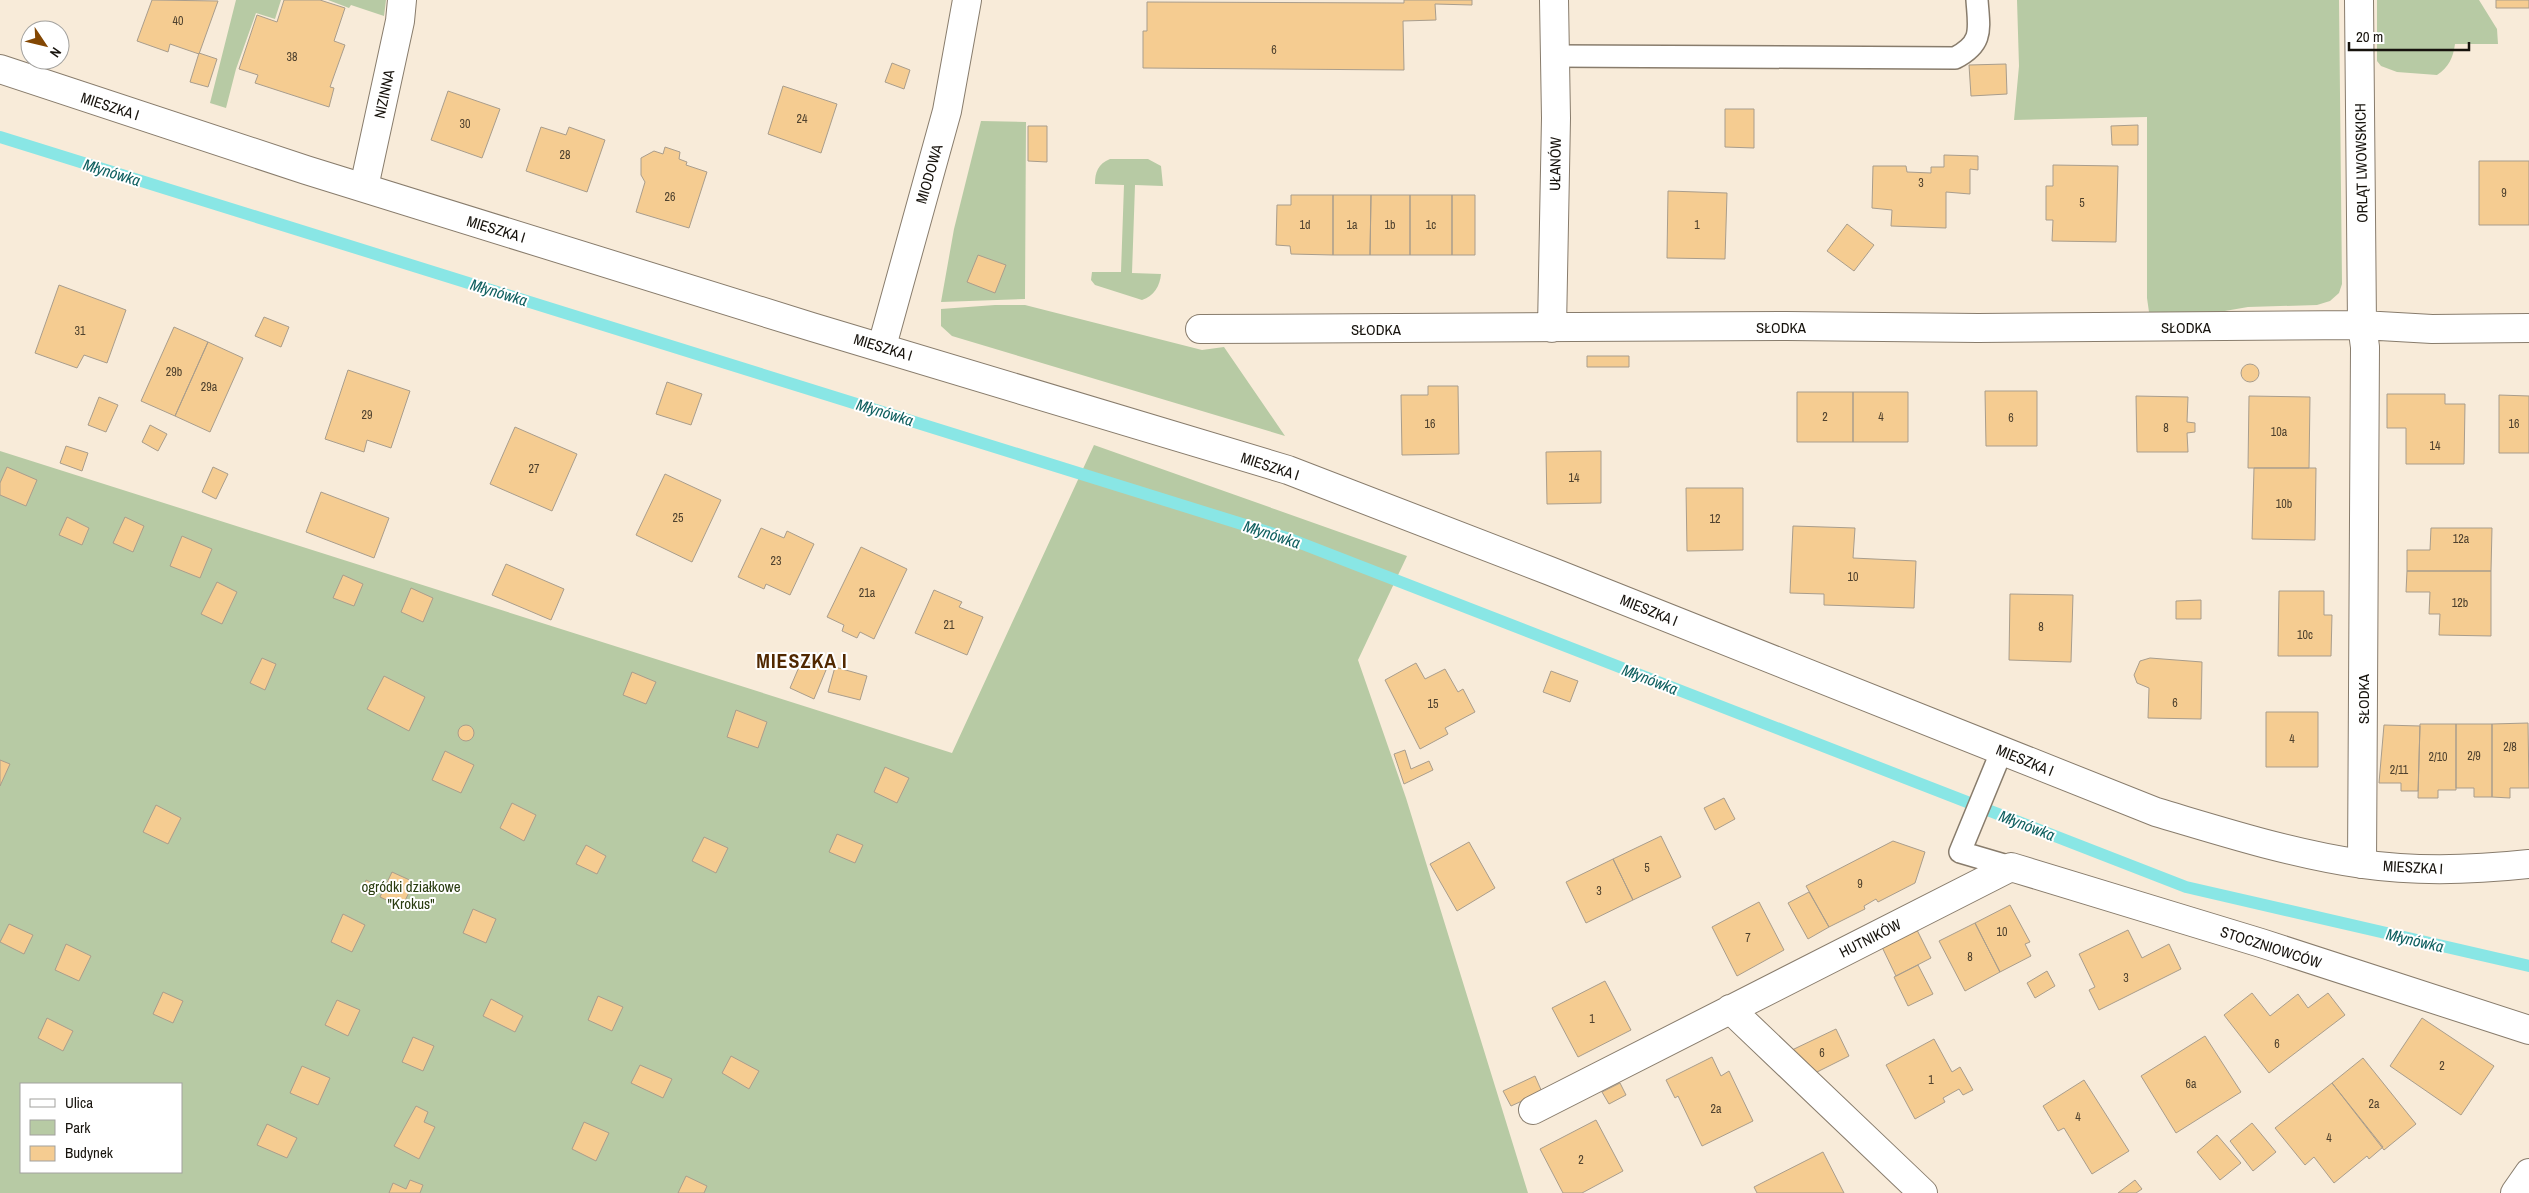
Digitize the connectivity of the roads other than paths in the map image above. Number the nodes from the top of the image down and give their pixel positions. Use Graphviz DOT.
graph roads {
  1 [pos="402,0"];
  2 [pos="967,0"];
  3 [pos="1554,0"];
  4 [pos="1976,0"];
  5 [pos="2359,0"];
  6 [pos="1555,56"];
  7 [pos="0,69"];
  8 [pos="364,187"];
  9 [pos="2362,325"];
  10 [pos="1552,328"];
  11 [pos="2529,328"];
  12 [pos="1200,329"];
  13 [pos="882,346"];
  14 [pos="2002,750"];
  15 [pos="2362,864"];
  16 [pos="2529,864"];
  17 [pos="2011,867"];
  18 [pos="1730,1009"];
  19 [pos="2529,1030"];
  20 [pos="1533,1110"];
  21 [pos="2529,1173"];
  22 [pos="1923,1193"];
  23 [pos="2514,1193"];
  1 -- 8 [label="street, NIZINNA"];
  2 -- 13 [label="street, MIODOWA"];
  3 -- 6 [label="street, UŁANÓW"];
  4 -- 6 [label="lane"];
  5 -- 9 [label="street, ORLĄT LWOWSKICH"];
  6 -- 10 [label="street, UŁANÓW"];
  7 -- 8 [label="street, MIESZKA I"];
  8 -- 13 [label="street, MIESZKA I"];
  9 -- 10 [label="street, SŁODKA"];
  9 -- 11 [label="street, SŁODKA"];
  9 -- 15 [label="street, SŁODKA"];
  10 -- 12 [label="street, SŁODKA"];
  13 -- 14 [label="street, MIESZKA I"];
  14 -- 15 [label="street, MIESZKA I"];
  14 -- 17 [label="lane"];
  15 -- 16 [label="street, MIESZKA I"];
  17 -- 18 [label="street, HUTNIKÓW"];
  17 -- 19 [label="street, STOCZNIOWCÓW"];
  18 -- 20 [label="street, HUTNIKÓW"];
  18 -- 22 [label="street"];
  21 -- 23 [label="street"];
}
